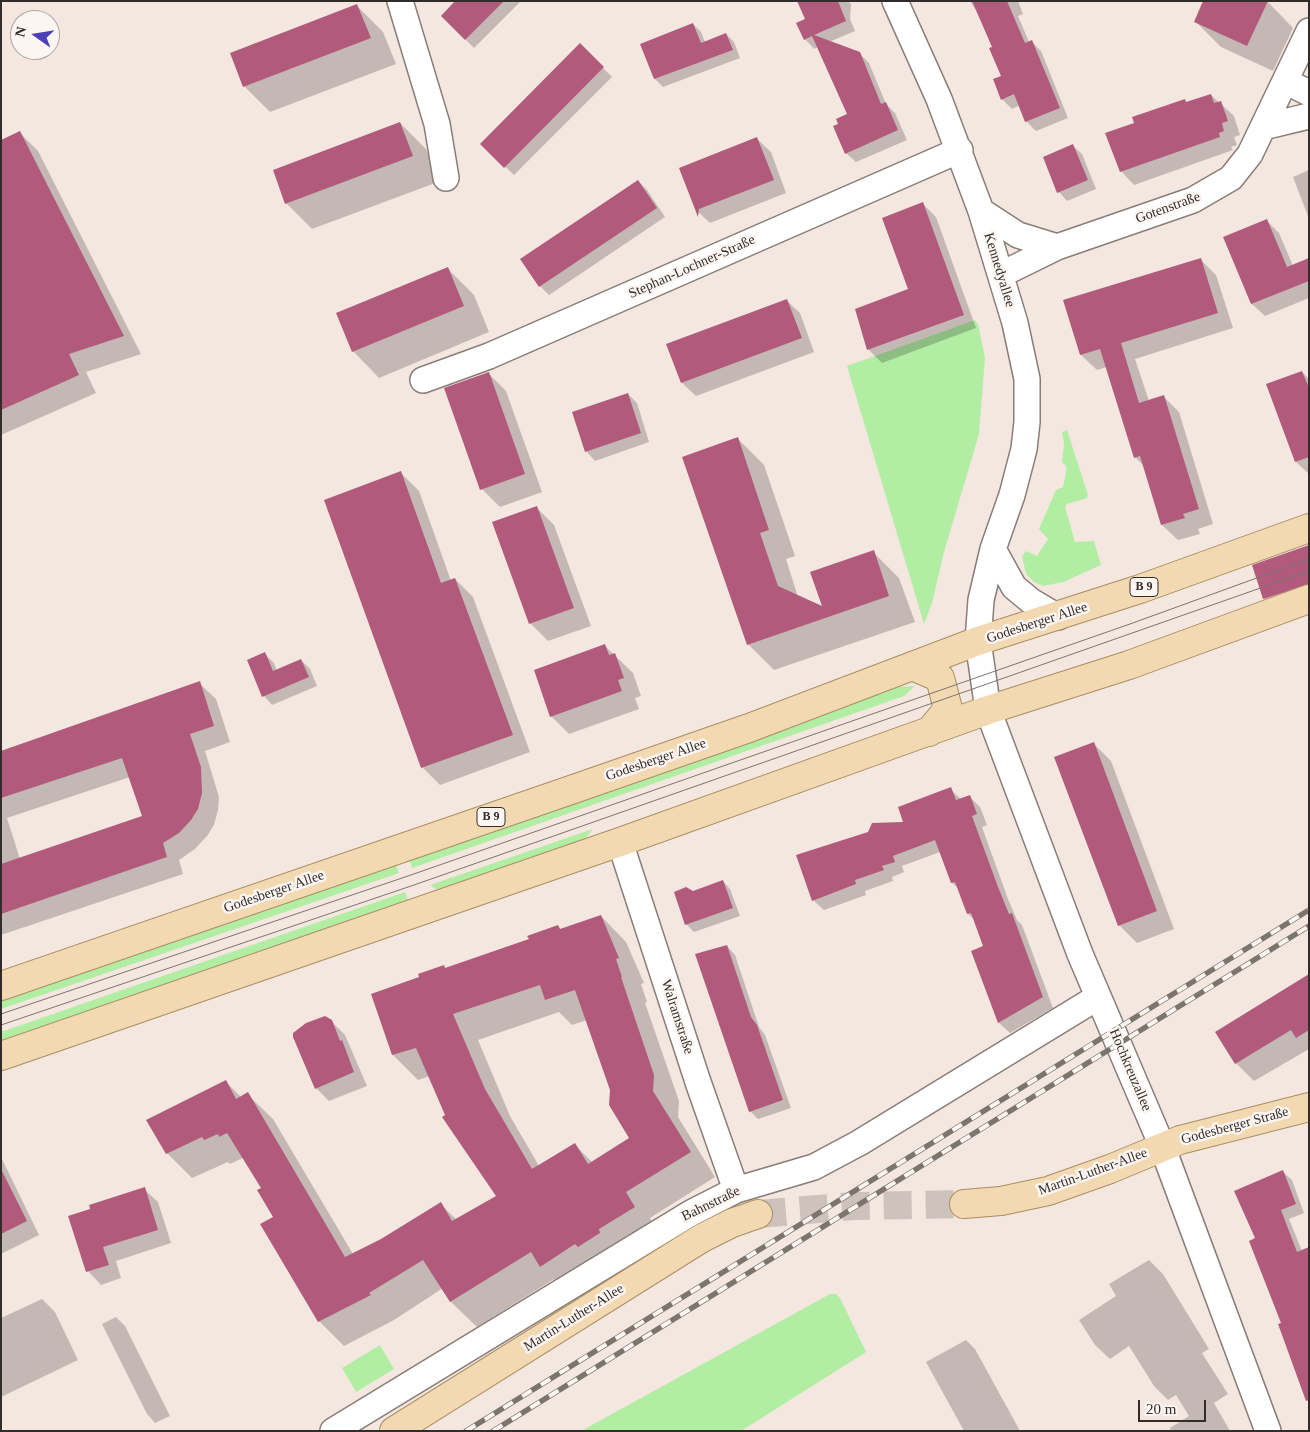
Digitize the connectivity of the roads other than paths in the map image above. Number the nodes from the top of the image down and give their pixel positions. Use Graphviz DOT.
graph roads {
  1 [pos="400,1"];
  2 [pos="895,1"];
  3 [pos="1309,31"];
  4 [pos="1285,81"];
  5 [pos="1309,93"];
  6 [pos="1309,116"];
  7 [pos="1263,127"];
  8 [pos="960,150"];
  9 [pos="446,178"];
  10 [pos="981,211"];
  11 [pos="1057,246"];
  12 [pos="1002,274"];
  13 [pos="422,380"];
  14 [pos="1309,528"];
  15 [pos="993,549"];
  16 [pos="1309,599"];
  17 [pos="1058,617"];
  18 [pos="978,642"];
  19 [pos="912,666"];
  20 [pos="988,710"];
  21 [pos="929,732"];
  22 [pos="620,842"];
  23 [pos="1,986"];
  24 [pos="1098,997"];
  25 [pos="1,1056"];
  26 [pos="1309,1107"];
  27 [pos="1162,1146"];
  28 [pos="736,1190"];
  29 [pos="964,1204"];
  30 [pos="758,1214"];
  31 [pos="333,1431"];
  32 [pos="394,1431"];
  33 [pos="1268,1431"];
  1 -- 9 [label="street"];
  2 -- 8 [label="street, Kennedyallee"];
  3 -- 4 [label="street, Gotenstraße"];
  4 -- 5 [label="street"];
  4 -- 7 [label="street, Gotenstraße"];
  6 -- 7 [label="street"];
  7 -- 11 [label="street, Gotenstraße"];
  8 -- 10 [label="street, Kennedyallee"];
  8 -- 13 [label="street, Stephan-Lochner-Straße"];
  10 -- 11 [label="street"];
  10 -- 12 [label="street, Kennedyallee"];
  11 -- 12 [label="street, Gotenstraße"];
  12 -- 15 [label="street, Kennedyallee"];
  14 -- 17 [label="main road, Godesberger Allee / B 9"];
  15 -- 17 [label="street"];
  15 -- 18 [label="street, Kennedyallee"];
  16 -- 20 [label="main road"];
  17 -- 18 [label="main road, Godesberger Allee / B 9"];
  18 -- 19 [label="main road, Godesberger Allee / B 9"];
  18 -- 20 [label="street, Kennedyallee"];
  19 -- 21 [label="main road"];
  19 -- 23 [label="main road, Godesberger Allee / B 9"];
  20 -- 21 [label="main road"];
  20 -- 24 [label="street, Hochkreuzallee"];
  21 -- 22 [label="main road"];
  22 -- 25 [label="main road"];
  22 -- 28 [label="street, Walramstraße"];
  24 -- 27 [label="street, Hochkreuzallee"];
  24 -- 28 [label="street, Bahnstraße"];
  26 -- 27 [label="main road, Godesberger Straße"];
  27 -- 29 [label="main road, Martin-Luther-Allee"];
  27 -- 33 [label="street, Hochkreuzallee"];
  28 -- 31 [label="street, Bahnstraße"];
  30 -- 32 [label="main road, Martin-Luther-Allee"];
}
